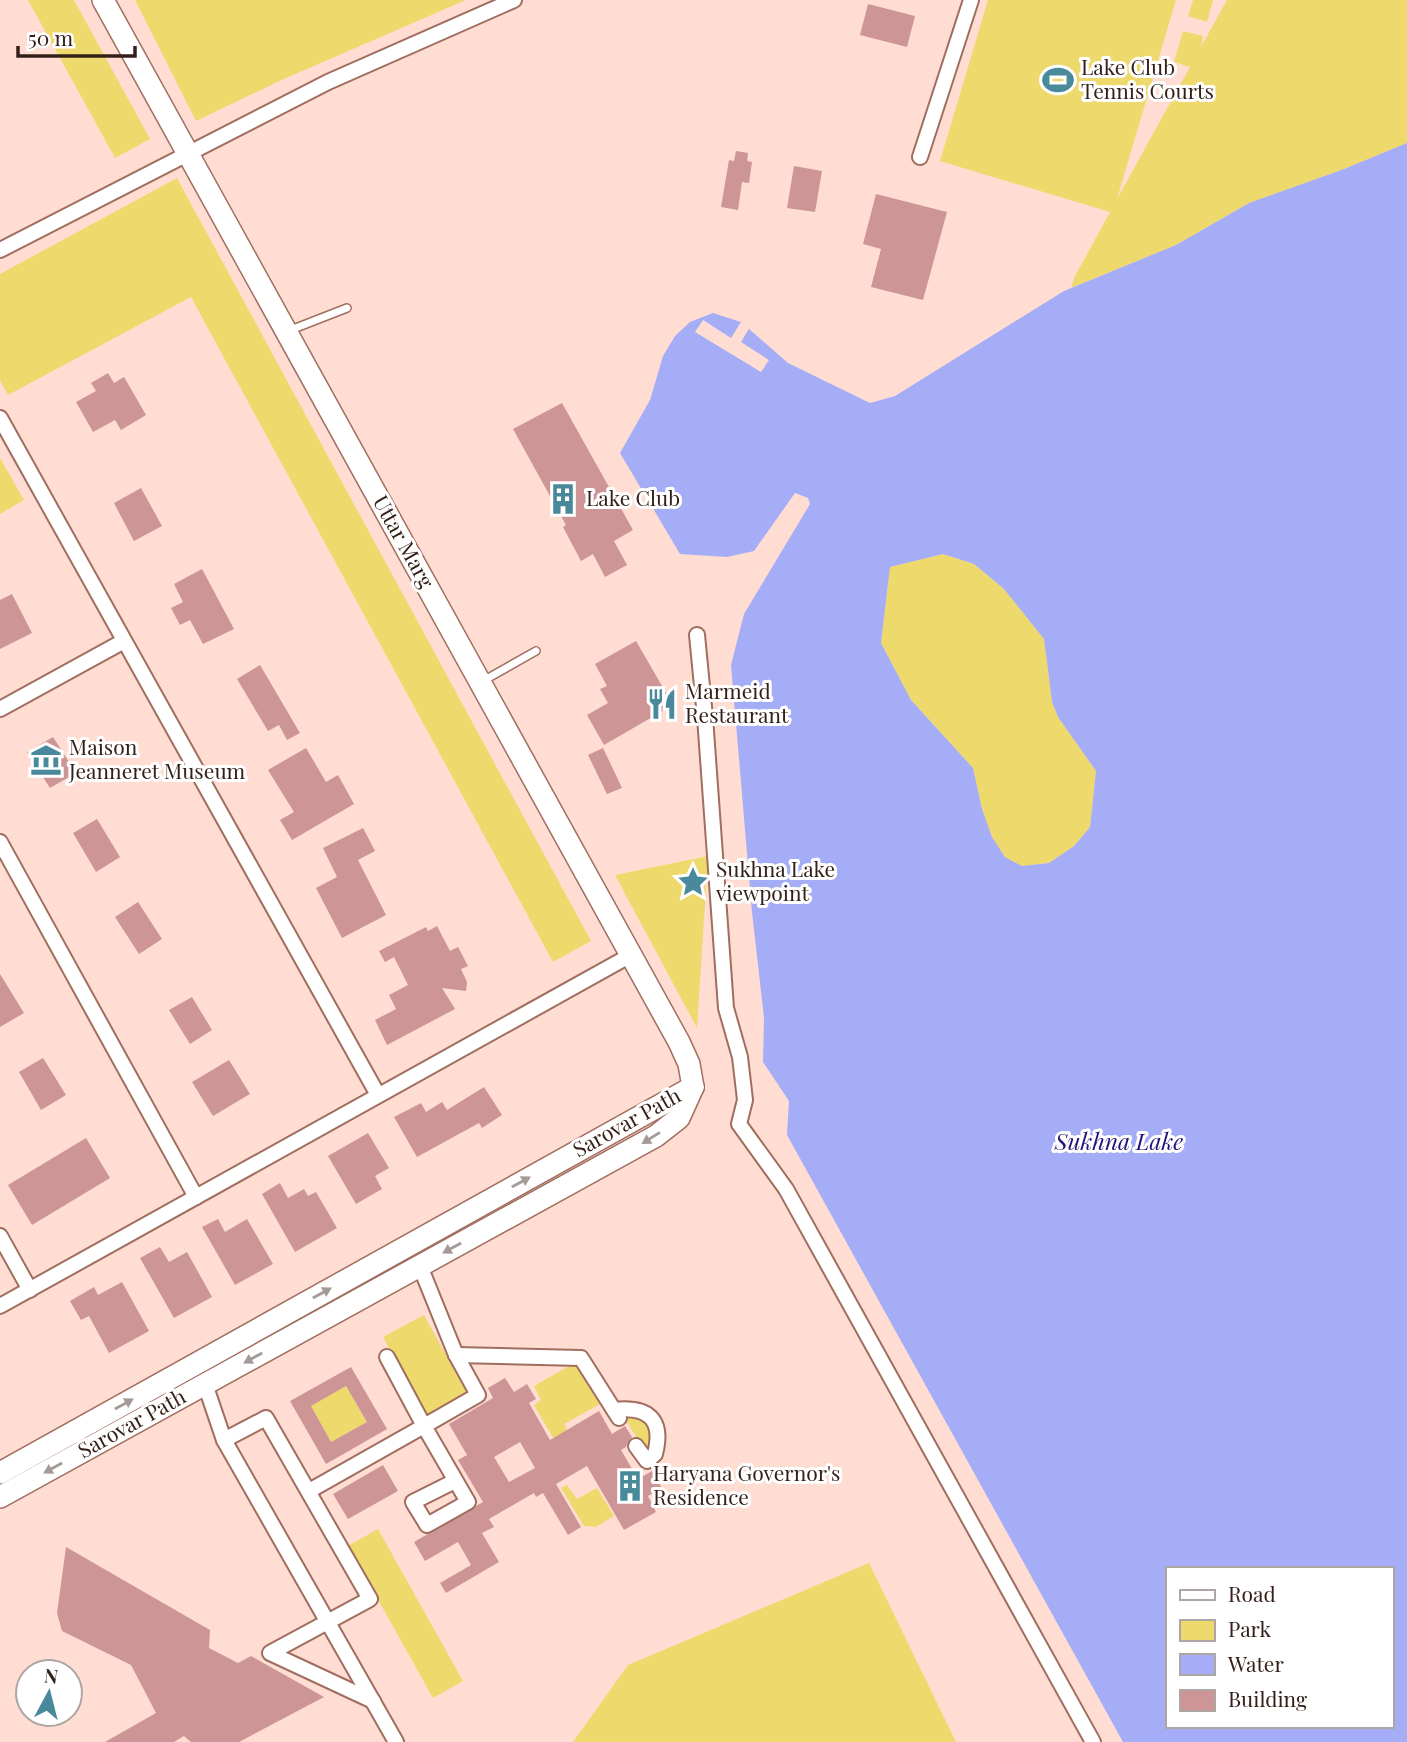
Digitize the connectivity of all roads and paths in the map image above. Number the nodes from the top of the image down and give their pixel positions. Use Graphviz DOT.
graph roads {
  1 [pos="103,0"];
  2 [pos="514,0"];
  3 [pos="971,0"];
  4 [pos="188,152"];
  5 [pos="920,157"];
  6 [pos="0,250"];
  7 [pos="347,308"];
  8 [pos="287,331"];
  9 [pos="0,418"];
  10 [pos="697,635"];
  11 [pos="124,640"];
  12 [pos="536,651"];
  13 [pos="480,682"];
  14 [pos="0,709"];
  15 [pos="0,842"];
  16 [pos="631,955"];
  17 [pos="692,1087"];
  18 [pos="378,1095"];
  19 [pos="196,1197"];
  20 [pos="0,1236"];
  21 [pos="421,1266"];
  22 [pos="30,1290"];
  23 [pos="0,1306"];
  24 [pos="456,1355"];
  25 [pos="387,1357"];
  26 [pos="205,1384"];
  27 [pos="424,1426"];
  28 [pos="224,1440"];
  29 [pos="636,1446"];
  30 [pos="0,1473"];
  31 [pos="455,1481"];
  32 [pos="309,1491"];
  33 [pos="0,1497"];
  34 [pos="327,1621"];
  35 [pos="373,1700"];
  36 [pos="396,1742"];
  37 [pos="1093,1742"];
  1 -- 4 [label="main road, Uttar Marg"];
  2 -- 4 [label="street"];
  3 -- 5 [label="street"];
  4 -- 6 [label="street"];
  4 -- 8 [label="main road, Uttar Marg"];
  7 -- 8 [label="lane"];
  8 -- 13 [label="main road, Uttar Marg"];
  9 -- 11 [label="street"];
  10 -- 37 [label="street"];
  11 -- 14 [label="street"];
  11 -- 18 [label="street"];
  12 -- 13 [label="lane"];
  13 -- 16 [label="main road, Uttar Marg"];
  15 -- 19 [label="street"];
  16 -- 17 [label="main road, Uttar Marg"];
  16 -- 18 [label="street"];
  17 -- 21 [label="main road, Sarovar Path, one-way"];
  30 -- 17 [label="main road, Sarovar Path, one-way"];
  18 -- 19 [label="street"];
  19 -- 22 [label="street"];
  20 -- 22 [label="street"];
  21 -- 24 [label="street"];
  21 -- 26 [label="main road, Sarovar Path, one-way"];
  22 -- 23 [label="street"];
  24 -- 27 [label="street"];
  24 -- 29 [label="street"];
  25 -- 27 [label="street"];
  26 -- 28 [label="street"];
  26 -- 33 [label="main road, Sarovar Path, one-way"];
  27 -- 31 [label="street"];
  27 -- 32 [label="street"];
  28 -- 32 [label="street"];
  28 -- 34 [label="street"];
  32 -- 34 [label="street"];
  34 -- 35 [label="street"];
  34 -- 35 [label="street"];
  35 -- 36 [label="street"];
}
